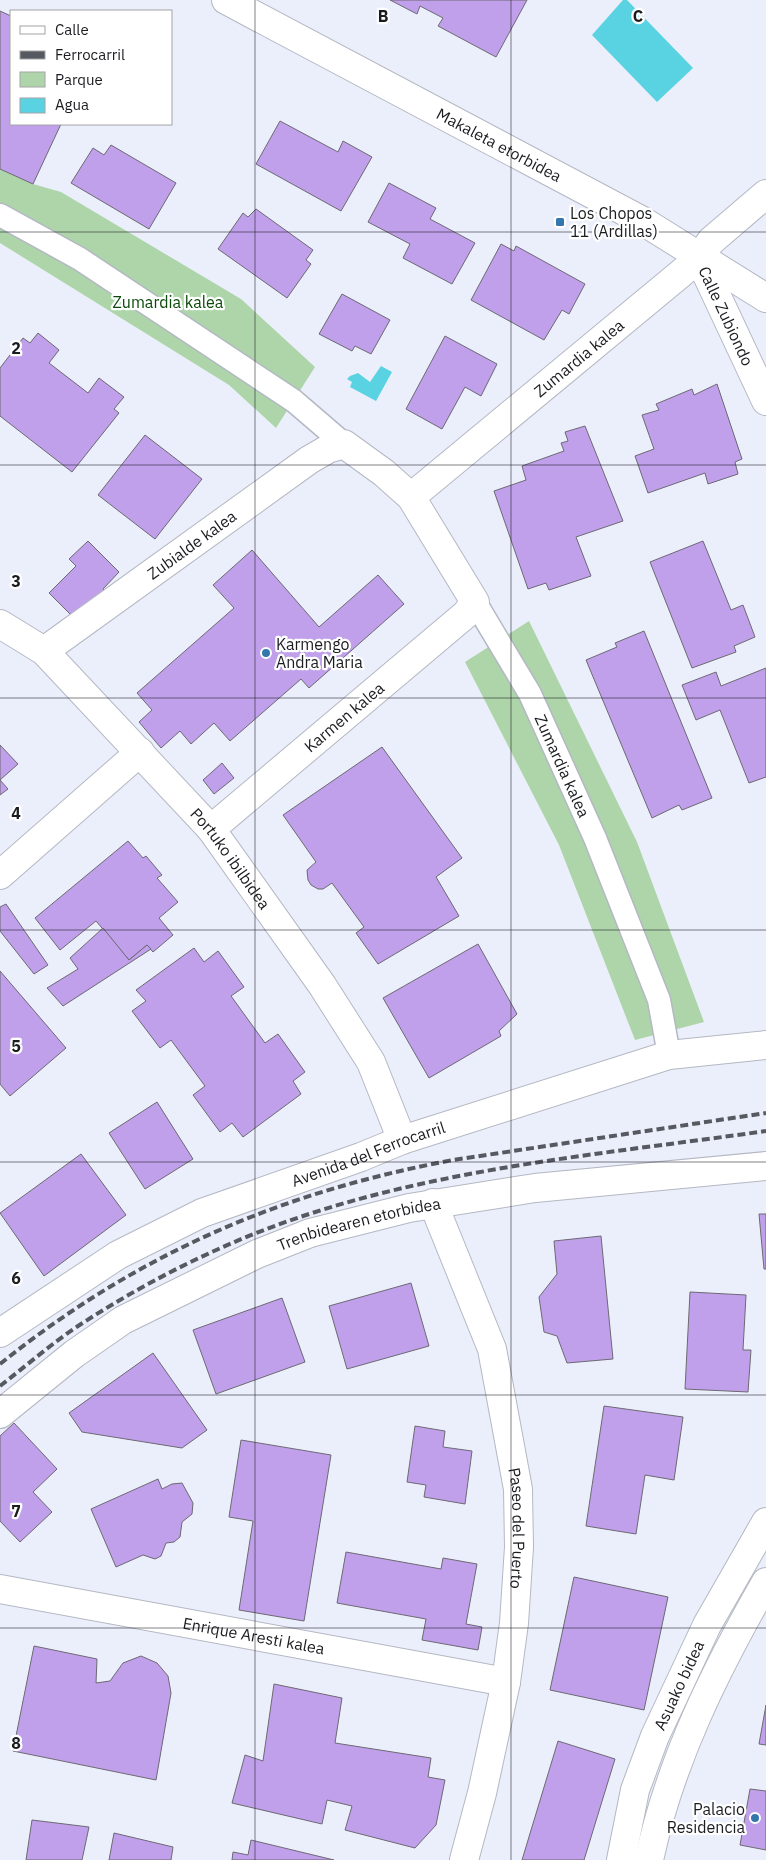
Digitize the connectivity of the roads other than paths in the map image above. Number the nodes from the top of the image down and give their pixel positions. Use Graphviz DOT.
graph roads {
  1 [pos="226,0"];
  2 [pos="766,194"];
  3 [pos="0,215"];
  4 [pos="699,258"];
  5 [pos="766,298"];
  6 [pos="766,401"];
  7 [pos="344,444"];
  8 [pos="411,497"];
  9 [pos="475,602"];
  10 [pos="0,624"];
  11 [pos="44,651"];
  12 [pos="140,752"];
  13 [pos="211,829"];
  14 [pos="0,875"];
  15 [pos="766,1045"];
  16 [pos="669,1055"];
  17 [pos="402,1140"];
  18 [pos="766,1166"];
  19 [pos="433,1203"];
  20 [pos="0,1333"];
  21 [pos="0,1414"];
  22 [pos="766,1522"];
  23 [pos="766,1582"];
  24 [pos="0,1589"];
  25 [pos="506,1682"];
  26 [pos="464,1860"];
  27 [pos="621,1860"];
  28 [pos="649,1860"];
  1 -- 4 [label="street, Makaleta etorbidea"];
  2 -- 4 [label="street, Zumardia kalea"];
  3 -- 7 [label="street, Zumardia kalea"];
  4 -- 5 [label="street, Makaleta etorbidea"];
  4 -- 6 [label="street, Calle Zubiondo"];
  4 -- 8 [label="street, Zumardia kalea"];
  7 -- 8 [label="street, Zumardia kalea"];
  7 -- 11 [label="street, Zubialde kalea"];
  8 -- 9 [label="street, Zumardia kalea"];
  9 -- 13 [label="street, Karmen kalea"];
  9 -- 16 [label="street, Zumardia kalea"];
  10 -- 11 [label="street, Portuko ibilbidea"];
  11 -- 12 [label="street, Portuko ibilbidea"];
  12 -- 13 [label="street, Portuko ibilbidea"];
  12 -- 14 [label="street"];
  13 -- 17 [label="street, Portuko ibilbidea"];
  15 -- 16 [label="street, Avenida del Ferrocarril"];
  16 -- 17 [label="street, Avenida del Ferrocarril"];
  17 -- 20 [label="street, Avenida del Ferrocarril"];
  18 -- 19 [label="street, Trenbidearen etorbidea"];
  19 -- 21 [label="street, Trenbidearen etorbidea"];
  19 -- 25 [label="street, Paseo del Puerto"];
  22 -- 27 [label="street, Asuako bidea"];
  23 -- 28 [label="street, Asuako bidea"];
  24 -- 25 [label="street, Enrique Aresti kalea"];
  25 -- 26 [label="street, Paseo del Puerto"];
}
